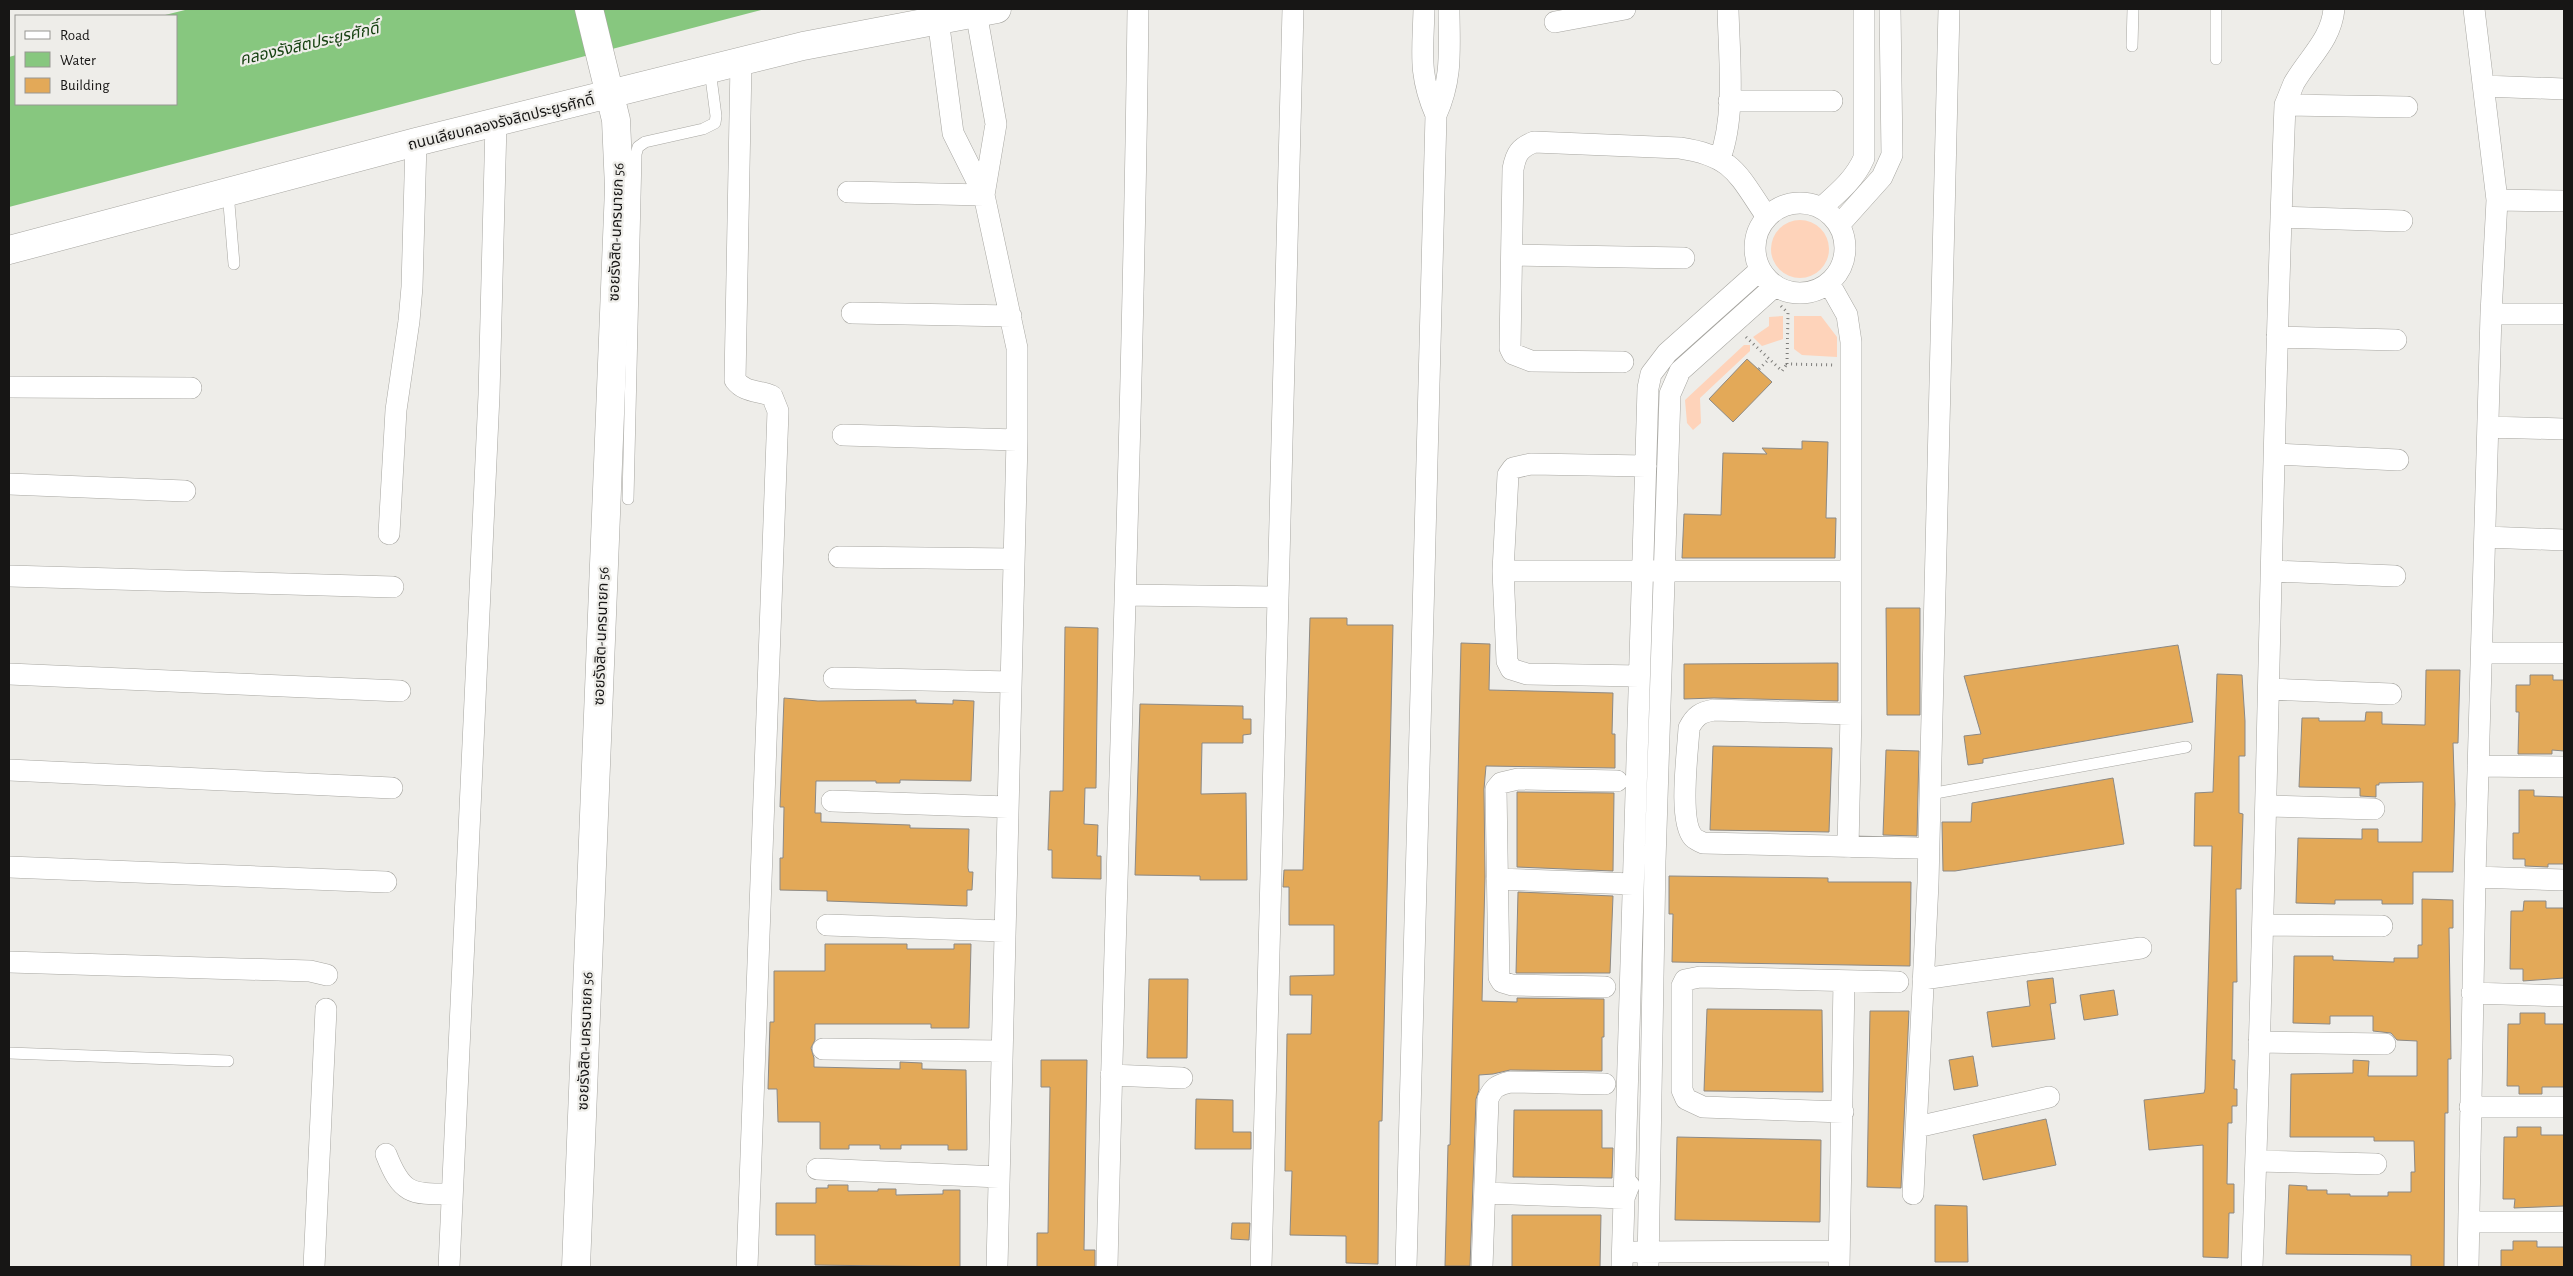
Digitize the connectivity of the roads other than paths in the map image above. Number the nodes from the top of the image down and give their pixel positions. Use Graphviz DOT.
graph roads {
  1 [pos="589,9"];
  2 [pos="1138,9"];
  3 [pos="1293,9"];
  4 [pos="1424,9"];
  5 [pos="1449,9"];
  6 [pos="1625,9"];
  7 [pos="1728,9"];
  8 [pos="1864,9"];
  9 [pos="1890,9"];
  10 [pos="1950,9"];
  11 [pos="2133,9"];
  12 [pos="2216,9"];
  13 [pos="2334,9"];
  14 [pos="2474,9"];
  15 [pos="986,10"];
  16 [pos="938,19"];
  17 [pos="1555,22"];
  18 [pos="2132,46"];
  19 [pos="2216,59"];
  20 [pos="741,63"];
  21 [pos="710,70"];
  22 [pos="2483,86"];
  23 [pos="2564,89"];
  24 [pos="608,90"];
  25 [pos="1729,101"];
  26 [pos="1832,101"];
  27 [pos="2285,105"];
  28 [pos="2406,107"];
  29 [pos="1436,115"];
  30 [pos="496,123"];
  31 [pos="416,142"];
  32 [pos="1720,158"];
  33 [pos="228,191"];
  34 [pos="848,192"];
  35 [pos="984,195"];
  36 [pos="2497,200"];
  37 [pos="2564,201"];
  38 [pos="1822,208"];
  39 [pos="1767,217"];
  40 [pos="2281,217"];
  41 [pos="2402,221"];
  42 [pos="1839,225"];
  43 [pos="9,250"];
  44 [pos="1512,255"];
  45 [pos="1684,258"];
  46 [pos="234,264"];
  47 [pos="1760,270"];
  48 [pos="1828,283"];
  49 [pos="1772,290"];
  50 [pos="852,313"];
  51 [pos="2491,314"];
  52 [pos="2564,314"];
  53 [pos="1010,316"];
  54 [pos="2277,337"];
  55 [pos="2396,340"];
  56 [pos="1623,362"];
  57 [pos="9,387"];
  58 [pos="191,388"];
  59 [pos="2488,427"];
  60 [pos="2564,428"];
  61 [pos="843,435"];
  62 [pos="1017,440"];
  63 [pos="2276,454"];
  64 [pos="2398,460"];
  65 [pos="1646,466"];
  66 [pos="9,484"];
  67 [pos="185,490"];
  68 [pos="628,499"];
  69 [pos="389,534"];
  70 [pos="2486,537"];
  71 [pos="2564,540"];
  72 [pos="839,557"];
  73 [pos="1013,559"];
  74 [pos="1664,570"];
  75 [pos="1503,571"];
  76 [pos="1641,571"];
  77 [pos="1850,571"];
  78 [pos="2272,571"];
  79 [pos="9,576"];
  80 [pos="2395,576"];
  81 [pos="393,586"];
  82 [pos="1126,595"];
  83 [pos="1278,597"];
  84 [pos="2483,652"];
  85 [pos="2564,654"];
  86 [pos="9,674"];
  87 [pos="1639,676"];
  88 [pos="834,678"];
  89 [pos="1012,682"];
  90 [pos="2270,690"];
  91 [pos="400,691"];
  92 [pos="2391,694"];
  93 [pos="1851,714"];
  94 [pos="2186,747"];
  95 [pos="2478,766"];
  96 [pos="2564,767"];
  97 [pos="9,770"];
  98 [pos="1617,781"];
  99 [pos="392,788"];
  100 [pos="1930,794"];
  101 [pos="832,801"];
  102 [pos="2267,806"];
  103 [pos="1008,807"];
  104 [pos="2374,809"];
  105 [pos="1848,847"];
  106 [pos="1916,848"];
  107 [pos="9,866"];
  108 [pos="2475,876"];
  109 [pos="1497,879"];
  110 [pos="2564,880"];
  111 [pos="386,882"];
  112 [pos="1633,884"];
  113 [pos="827,925"];
  114 [pos="2263,925"];
  115 [pos="2382,926"];
  116 [pos="1004,931"];
  117 [pos="2141,948"];
  118 [pos="9,962"];
  119 [pos="327,974"];
  120 [pos="1923,979"];
  121 [pos="1844,981"];
  122 [pos="1898,982"];
  123 [pos="1605,987"];
  124 [pos="2472,993"];
  125 [pos="2564,996"];
  126 [pos="326,1008"];
  127 [pos="2259,1042"];
  128 [pos="2385,1044"];
  129 [pos="823,1049"];
  130 [pos="1002,1051"];
  131 [pos="9,1053"];
  132 [pos="228,1061"];
  133 [pos="1111,1076"];
  134 [pos="1182,1078"];
  135 [pos="1605,1084"];
  136 [pos="2049,1097"];
  137 [pos="2470,1106"];
  138 [pos="2564,1107"];
  139 [pos="1843,1112"];
  140 [pos="1917,1127"];
  141 [pos="1650,1140"];
  142 [pos="386,1154"];
  143 [pos="2256,1161"];
  144 [pos="2376,1164"];
  145 [pos="817,1169"];
  146 [pos="999,1177"];
  147 [pos="1485,1193"];
  148 [pos="452,1194"];
  149 [pos="1913,1194"];
  150 [pos="1624,1198"];
  151 [pos="2469,1222"];
  152 [pos="2564,1222"];
  153 [pos="1622,1259"];
  154 [pos="1648,1259"];
  155 [pos="1839,1259"];
  156 [pos="314,1267"];
  157 [pos="449,1267"];
  158 [pos="576,1267"];
  159 [pos="747,1267"];
  160 [pos="997,1267"];
  161 [pos="1107,1267"];
  162 [pos="1261,1267"];
  163 [pos="1406,1267"];
  164 [pos="1482,1267"];
  165 [pos="2252,1267"];
  166 [pos="2468,1267"];
  1 -- 24 [label="street, ซอยรังสิต-นครนายก 56"];
  2 -- 82 [label="street"];
  3 -- 83 [label="street"];
  4 -- 29 [label="street"];
  5 -- 29 [label="street"];
  6 -- 17 [label="street"];
  7 -- 25 [label="street"];
  8 -- 38 [label="street"];
  9 -- 42 [label="street"];
  10 -- 100 [label="street"];
  11 -- 18 [label="lane"];
  12 -- 19 [label="lane"];
  13 -- 27 [label="street"];
  14 -- 22 [label="street"];
  15 -- 16 [label="street, ถนนเลียบคลองรังสิตประยูรศักดิ์"];
  15 -- 35 [label="street"];
  16 -- 20 [label="street, ถนนเลียบคลองรังสิตประยูรศักดิ์"];
  16 -- 35 [label="street"];
  20 -- 21 [label="street, ถนนเลียบคลองรังสิตประยูรศักดิ์"];
  20 -- 159 [label="street"];
  21 -- 24 [label="street, ถนนเลียบคลองรังสิตประยูรศักดิ์"];
  21 -- 68 [label="lane"];
  22 -- 23 [label="street"];
  22 -- 36 [label="street"];
  24 -- 30 [label="street, ถนนเลียบคลองรังสิตประยูรศักดิ์"];
  24 -- 158 [label="street, ซอยรังสิต-นครนายก 56"];
  25 -- 26 [label="street"];
  25 -- 32 [label="street"];
  27 -- 28 [label="street"];
  27 -- 40 [label="street"];
  29 -- 163 [label="street"];
  30 -- 31 [label="street, ถนนเลียบคลองรังสิตประยูรศักดิ์"];
  30 -- 148 [label="street"];
  31 -- 33 [label="street, ถนนเลียบคลองรังสิตประยูรศักดิ์"];
  31 -- 69 [label="street"];
  32 -- 39 [label="street"];
  32 -- 44 [label="street"];
  33 -- 43 [label="street, ถนนเลียบคลองรังสิตประยูรศักดิ์"];
  33 -- 46 [label="lane"];
  34 -- 35 [label="street"];
  35 -- 53 [label="street"];
  36 -- 37 [label="street"];
  36 -- 51 [label="street"];
  38 -- 39 [label="street"];
  38 -- 42 [label="street"];
  39 -- 47 [label="street"];
  40 -- 41 [label="street"];
  40 -- 54 [label="street"];
  42 -- 48 [label="street"];
  44 -- 45 [label="street"];
  44 -- 56 [label="street"];
  47 -- 49 [label="street"];
  47 -- 65 [label="street"];
  48 -- 49 [label="street"];
  48 -- 77 [label="street"];
  49 -- 74 [label="street"];
  50 -- 53 [label="street"];
  51 -- 52 [label="street"];
  51 -- 59 [label="street"];
  53 -- 62 [label="street"];
  54 -- 55 [label="street"];
  54 -- 63 [label="street"];
  57 -- 58 [label="street"];
  59 -- 60 [label="street"];
  59 -- 70 [label="street"];
  61 -- 62 [label="street"];
  62 -- 73 [label="street"];
  63 -- 64 [label="street"];
  63 -- 78 [label="street"];
  65 -- 75 [label="street"];
  65 -- 76 [label="street"];
  66 -- 67 [label="street"];
  70 -- 71 [label="street"];
  70 -- 84 [label="street"];
  72 -- 73 [label="street"];
  73 -- 89 [label="street"];
  74 -- 76 [label="street"];
  74 -- 77 [label="street"];
  74 -- 141 [label="street"];
  75 -- 76 [label="street"];
  75 -- 87 [label="street"];
  76 -- 87 [label="street"];
  77 -- 93 [label="street"];
  78 -- 80 [label="street"];
  78 -- 90 [label="street"];
  79 -- 81 [label="street"];
  82 -- 83 [label="street"];
  82 -- 133 [label="street"];
  83 -- 162 [label="street"];
  84 -- 85 [label="street"];
  84 -- 95 [label="street"];
  86 -- 91 [label="street"];
  87 -- 112 [label="street"];
  88 -- 89 [label="street"];
  89 -- 103 [label="street"];
  90 -- 92 [label="street"];
  90 -- 102 [label="street"];
  93 -- 105 [label="street"];
  93 -- 105 [label="street"];
  94 -- 100 [label="lane"];
  95 -- 96 [label="street"];
  95 -- 108 [label="street"];
  97 -- 99 [label="street"];
  98 -- 109 [label="street"];
  100 -- 120 [label="street"];
  101 -- 103 [label="street"];
  102 -- 104 [label="street"];
  102 -- 114 [label="street"];
  103 -- 116 [label="street"];
  105 -- 106 [label="street"];
  107 -- 111 [label="street"];
  108 -- 110 [label="street"];
  108 -- 124 [label="street"];
  109 -- 112 [label="street"];
  109 -- 123 [label="street"];
  112 -- 150 [label="street"];
  113 -- 116 [label="street"];
  114 -- 115 [label="street"];
  114 -- 127 [label="street"];
  116 -- 130 [label="street"];
  117 -- 120 [label="street"];
  118 -- 119 [label="street"];
  120 -- 140 [label="street"];
  121 -- 122 [label="street"];
  121 -- 139 [label="street"];
  121 -- 139 [label="street"];
  124 -- 125 [label="street"];
  124 -- 137 [label="street"];
  126 -- 156 [label="street"];
  127 -- 128 [label="street"];
  127 -- 143 [label="street"];
  129 -- 130 [label="street"];
  130 -- 146 [label="street"];
  131 -- 132 [label="lane"];
  133 -- 134 [label="street"];
  133 -- 161 [label="street"];
  135 -- 147 [label="street"];
  136 -- 140 [label="street"];
  137 -- 138 [label="street"];
  137 -- 151 [label="street"];
  139 -- 155 [label="street"];
  140 -- 149 [label="street"];
  141 -- 150 [label="street"];
  141 -- 154 [label="street"];
  142 -- 148 [label="street"];
  143 -- 144 [label="street"];
  143 -- 165 [label="street"];
  145 -- 146 [label="street"];
  146 -- 160 [label="street"];
  147 -- 150 [label="street"];
  147 -- 164 [label="street"];
  148 -- 157 [label="street"];
  150 -- 153 [label="street"];
  151 -- 152 [label="street"];
  151 -- 166 [label="street"];
  153 -- 154 [label="street"];
  154 -- 155 [label="street"];
}
